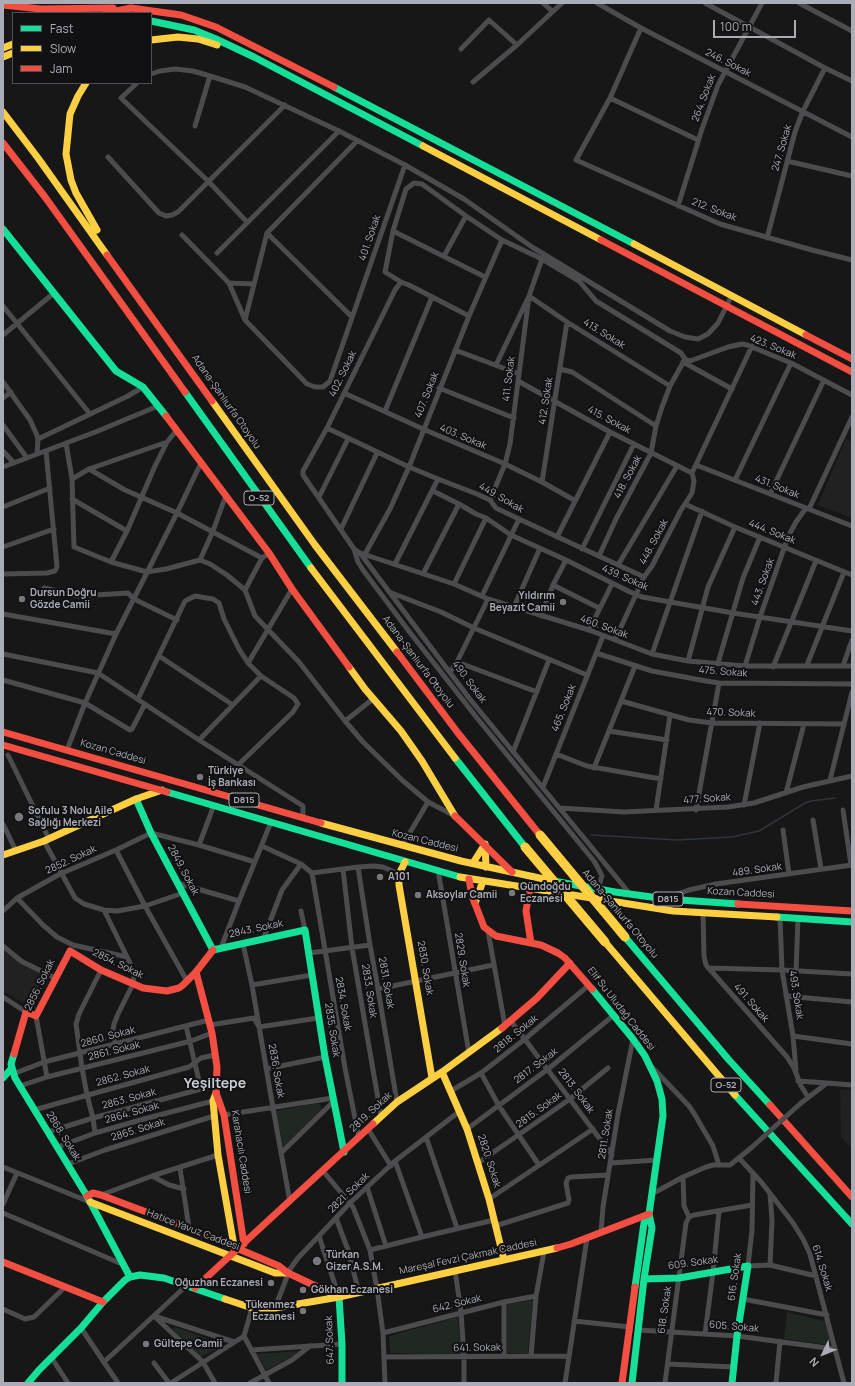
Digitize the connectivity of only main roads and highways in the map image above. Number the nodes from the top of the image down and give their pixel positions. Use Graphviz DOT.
graph roads {
  1 [pos="3,5"];
  2 [pos="131,8"];
  3 [pos="111,12"];
  4 [pos="152,21"];
  5 [pos="152,40"];
  6 [pos="254,58"];
  7 [pos="85,84"];
  8 [pos="3,112"];
  9 [pos="3,143"];
  10 [pos="3,152"];
  11 [pos="3,229"];
  12 [pos="96,270"];
  13 [pos="128,282"];
  14 [pos="852,359"];
  15 [pos="852,372"];
  16 [pos="3,732"];
  17 [pos="6,751"];
  18 [pos="163,790"];
  19 [pos="136,799"];
  20 [pos="485,844"];
  21 [pos="3,855"];
  22 [pos="405,862"];
  23 [pos="473,863"];
  24 [pos="486,867"];
  25 [pos="512,872"];
  26 [pos="475,880"];
  27 [pos="530,887"];
  28 [pos="475,903"];
  29 [pos="852,911"];
  30 [pos="852,922"];
  31 [pos="305,930"];
  32 [pos="530,943"];
  33 [pos="72,948"];
  34 [pos="217,949"];
  35 [pos="570,963"];
  36 [pos="196,972"];
  37 [pos="12,1071"];
  38 [pos="442,1072"];
  39 [pos="3,1078"];
  40 [pos="432,1078"];
  41 [pos="215,1093"];
  42 [pos="344,1152"];
  43 [pos="852,1197"];
  44 [pos="89,1199"];
  45 [pos="648,1214"];
  46 [pos="852,1224"];
  47 [pos="239,1246"];
  48 [pos="231,1256"];
  49 [pos="504,1260"];
  50 [pos="3,1262"];
  51 [pos="748,1266"];
  52 [pos="288,1273"];
  53 [pos="130,1277"];
  54 [pos="644,1279"];
  55 [pos="191,1286"];
  56 [pos="340,1297"];
  57 [pos="103,1302"];
  58 [pos="634,1328"];
  59 [pos="28,1383"];
  60 [pos="342,1383"];
  61 [pos="622,1383"];
  62 [pos="632,1383"];
  63 [pos="732,1383"];
  1 -- 2 [label="main road"];
  2 -- 3 [label="main road"];
  2 -- 14 [label="main road"];
  4 -- 6 [label="main road"];
  5 -- 6 [label="main road"];
  6 -- 15 [label="main road"];
  7 -- 13 [label="main road"];
  8 -- 13 [label="main road, Adana-Şanlıurfa Otoyolu / O-52"];
  9 -- 12 [label="main road, O-52"];
  10 -- 12 [label="main road"];
  11 -- 20 [label="main road"];
  12 -- 46 [label="main road, O-52, bridge"];
  13 -- 43 [label="main road, Adana-Şanlıurfa Otoyolu / O-52, bridge"];
  16 -- 23 [label="main road, Kozan Caddesi / D815"];
  17 -- 18 [label="main road, D815"];
  18 -- 19 [label="main road"];
  18 -- 22 [label="main road, D815"];
  19 -- 21 [label="main road"];
  19 -- 34 [label="main road, 2849. Sokak"];
  20 -- 23 [label="main road"];
  20 -- 24 [label="main road"];
  20 -- 25 [label="main road"];
  22 -- 26 [label="main road, D815"];
  22 -- 40 [label="main road, 2830. Sokak"];
  23 -- 24 [label="main road, Kozan Caddesi / D815"];
  23 -- 26 [label="main road"];
  24 -- 25 [label="main road, Kozan Caddesi / D815"];
  24 -- 26 [label="main road"];
  25 -- 29 [label="main road, Kozan Caddesi / D815"];
  26 -- 27 [label="main road, D815"];
  26 -- 28 [label="main road"];
  26 -- 28 [label="main road"];
  27 -- 30 [label="main road, D815"];
  27 -- 32 [label="main road"];
  28 -- 32 [label="main road, Elif Su Uludağ Caddesi"];
  31 -- 34 [label="main road, 2843. Sokak"];
  31 -- 42 [label="main road, 2835. Sokak"];
  32 -- 35 [label="main road, Elif Su Uludağ Caddesi"];
  33 -- 36 [label="main road, 2854. Sokak"];
  33 -- 37 [label="main road, 2856. Sokak"];
  34 -- 36 [label="main road, 2854. Sokak"];
  35 -- 38 [label="main road, 2819. Sokak"];
  35 -- 45 [label="main road, Elif Su Uludağ Caddesi"];
  36 -- 41 [label="main road, Karahacılı Caddesi"];
  37 -- 39 [label="main road"];
  37 -- 44 [label="main road, 2868. Sokak"];
  38 -- 40 [label="main road, 2819. Sokak"];
  38 -- 49 [label="main road, 2820. Sokak"];
  40 -- 42 [label="main road, 2819. Sokak"];
  41 -- 47 [label="main road"];
  41 -- 47 [label="main road, Karahacılı Caddesi"];
  42 -- 47 [label="main road, 2819. Sokak"];
  44 -- 47 [label="main road"];
  44 -- 48 [label="main road, Hatice Yavuz Caddesi"];
  44 -- 53 [label="main road, 2868. Sokak"];
  45 -- 49 [label="main road, Mareşal Fevzi Çakmak Caddesi"];
  45 -- 54 [label="main road, Elif Su Uludağ Caddesi"];
  45 -- 58 [label="main road, Elif Su Uludağ Caddesi"];
  47 -- 48 [label="main road, 2819. Sokak"];
  47 -- 52 [label="main road"];
  48 -- 52 [label="main road, Hatice Yavuz Caddesi"];
  48 -- 55 [label="main road, 2819. Sokak"];
  49 -- 56 [label="main road, Mareşal Fevzi Çakmak Caddesi"];
  50 -- 57 [label="main road"];
  51 -- 54 [label="main road, 609. Sokak"];
  51 -- 63 [label="main road, 616. Sokak"];
  52 -- 56 [label="main road"];
  53 -- 55 [label="main road, Mareşal Fevzi Çakmak Caddesi"];
  53 -- 57 [label="main road"];
  54 -- 58 [label="main road, Elif Su Uludağ Caddesi"];
  55 -- 56 [label="main road, Mareşal Fevzi Çakmak Caddesi"];
  56 -- 60 [label="main road, 647. Sokak"];
  57 -- 59 [label="main road"];
  58 -- 61 [label="main road, Elif Su Uludağ Caddesi"];
  58 -- 62 [label="main road, Elif Su Uludağ Caddesi"];
}
